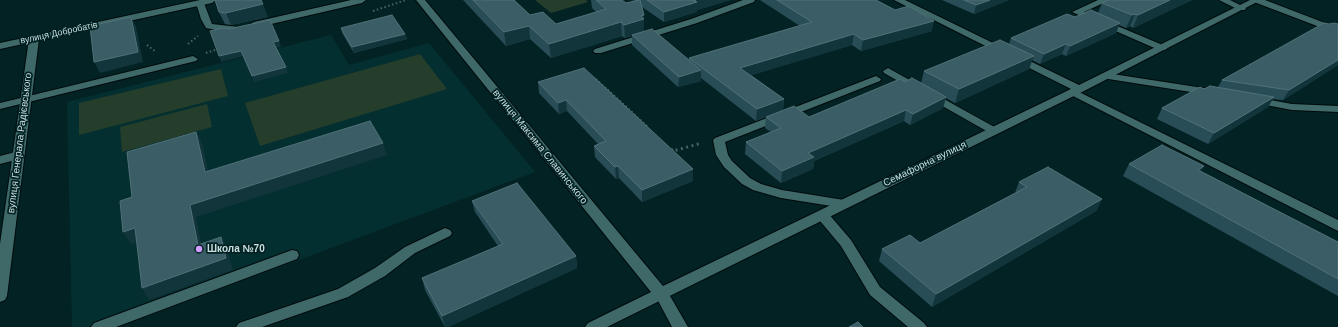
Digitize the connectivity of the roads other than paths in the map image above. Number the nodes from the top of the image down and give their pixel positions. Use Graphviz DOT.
graph roads {
  1 [pos="212,0"];
  2 [pos="362,0"];
  3 [pos="420,0"];
  4 [pos="751,0"];
  5 [pos="898,0"];
  6 [pos="1106,0"];
  7 [pos="1223,0"];
  8 [pos="1257,0"];
  9 [pos="200,3"];
  10 [pos="1242,8"];
  11 [pos="1338,31"];
  12 [pos="34,38"];
  13 [pos="0,46"];
  14 [pos="1162,48"];
  15 [pos="598,50"];
  16 [pos="193,59"];
  17 [pos="888,71"];
  18 [pos="1106,76"];
  19 [pos="876,79"];
  20 [pos="1076,91"];
  21 [pos="1220,94"];
  22 [pos="1242,98"];
  23 [pos="26,99"];
  24 [pos="0,106"];
  25 [pos="1338,108"];
  26 [pos="994,130"];
  27 [pos="19,155"];
  28 [pos="0,160"];
  29 [pos="844,204"];
  30 [pos="822,215"];
  31 [pos="1338,226"];
  32 [pos="445,233"];
  33 [pos="292,255"];
  34 [pos="1,288"];
  35 [pos="661,293"];
  36 [pos="99,327"];
  37 [pos="244,327"];
  38 [pos="593,327"];
  39 [pos="680,327"];
  40 [pos="919,327"];
  1 -- 9 [label="street, вулиця Добробатів"];
  2 -- 9 [label="street"];
  3 -- 35 [label="street, вулиця Максима Славинського"];
  4 -- 15 [label="street"];
  5 -- 20 [label="street"];
  6 -- 14 [label="street"];
  7 -- 10 [label="street"];
  8 -- 10 [label="street, Семафорна вулиця"];
  8 -- 11 [label="street"];
  9 -- 12 [label="street, вулиця Добробатів"];
  10 -- 14 [label="street, Семафорна вулиця"];
  12 -- 13 [label="street, вулиця Добробатів"];
  12 -- 23 [label="street, вулиця Генерала Радієвського"];
  14 -- 18 [label="street, Семафорна вулиця"];
  16 -- 23 [label="street"];
  17 -- 26 [label="street"];
  18 -- 20 [label="street, Семафорна вулиця"];
  18 -- 21 [label="street"];
  19 -- 29 [label="street"];
  20 -- 26 [label="street, Семафорна вулиця"];
  20 -- 31 [label="street"];
  22 -- 25 [label="street"];
  23 -- 24 [label="street"];
  23 -- 27 [label="street, вулиця Генерала Радієвського"];
  26 -- 29 [label="street, Семафорна вулиця"];
  27 -- 28 [label="street"];
  27 -- 34 [label="street, вулиця Генерала Радієвського"];
  29 -- 30 [label="street, Семафорна вулиця"];
  30 -- 35 [label="street, Семафорна вулиця"];
  30 -- 40 [label="street"];
  32 -- 37 [label="street"];
  33 -- 36 [label="street"];
  35 -- 38 [label="street, Семафорна вулиця"];
  35 -- 39 [label="street, вулиця Максима Славинського"];
}
